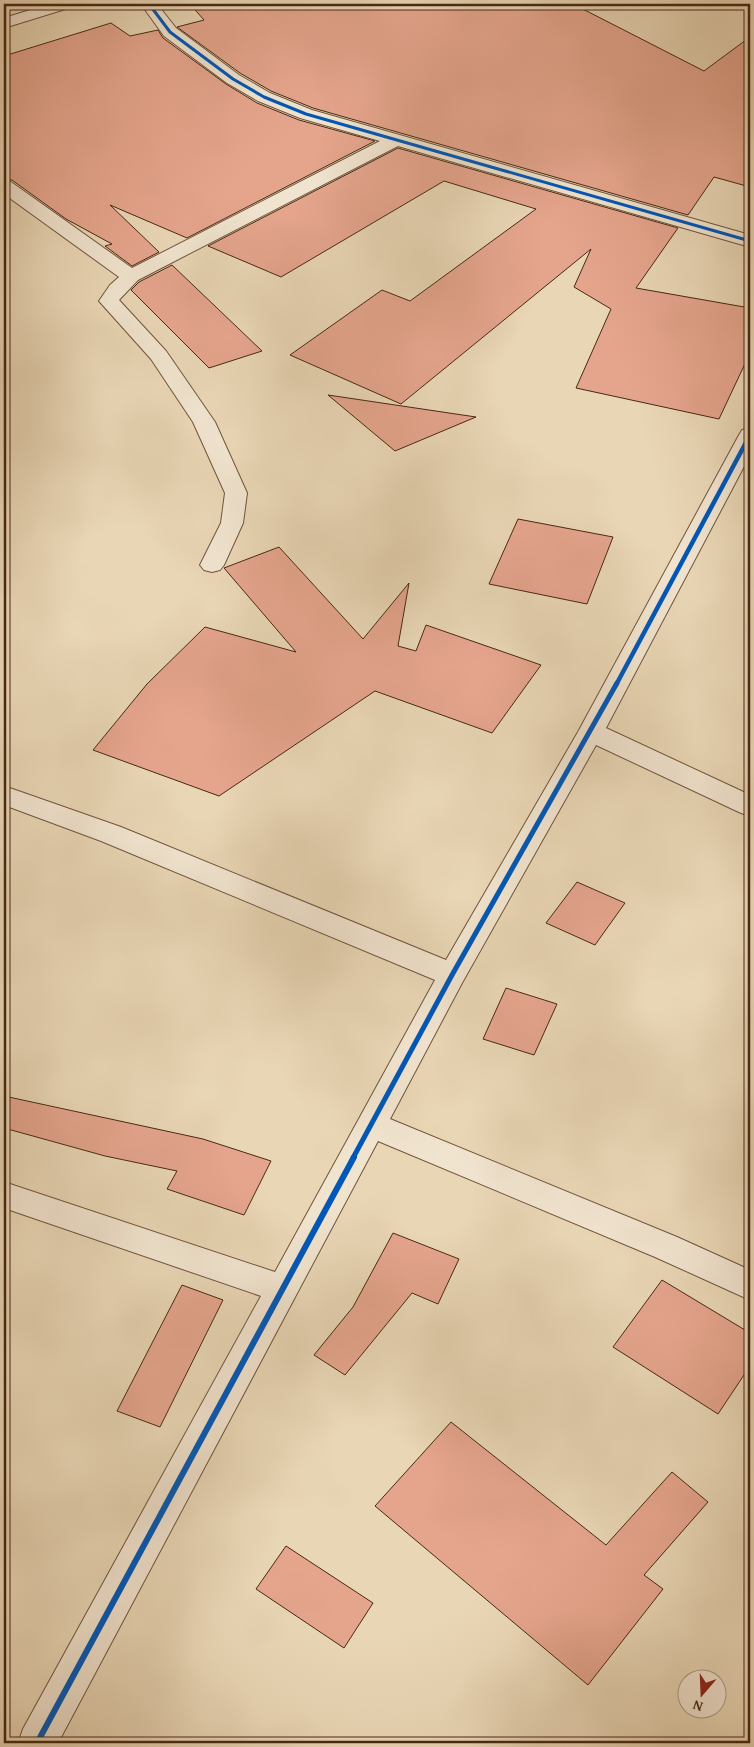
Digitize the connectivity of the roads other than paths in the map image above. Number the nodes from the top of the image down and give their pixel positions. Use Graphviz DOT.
graph roads {
  1 [pos="66,4"];
  2 [pos="149,4"];
  3 [pos="4,23"];
  4 [pos="396,140"];
  5 [pos="4,186"];
  6 [pos="750,241"];
  7 [pos="131,276"];
  8 [pos="750,436"];
  9 [pos="212,566"];
  10 [pos="591,732"];
  11 [pos="4,795"];
  12 [pos="750,806"];
  13 [pos="452,975"];
  14 [pos="371,1125"];
  15 [pos="4,1195"];
  16 [pos="750,1284"];
  17 [pos="283,1289"];
  18 [pos="37,1743"];
  1 -- 3 [label="street"];
  2 -- 4 [label="street"];
  4 -- 6 [label="street"];
  4 -- 7 [label="street"];
  5 -- 7 [label="street"];
  7 -- 9 [label="street"];
  8 -- 10 [label="street"];
  10 -- 12 [label="street"];
  10 -- 13 [label="street"];
  11 -- 13 [label="street"];
  13 -- 14 [label="street"];
  14 -- 16 [label="street"];
  14 -- 17 [label="street"];
  15 -- 17 [label="street"];
  17 -- 18 [label="street"];
}
